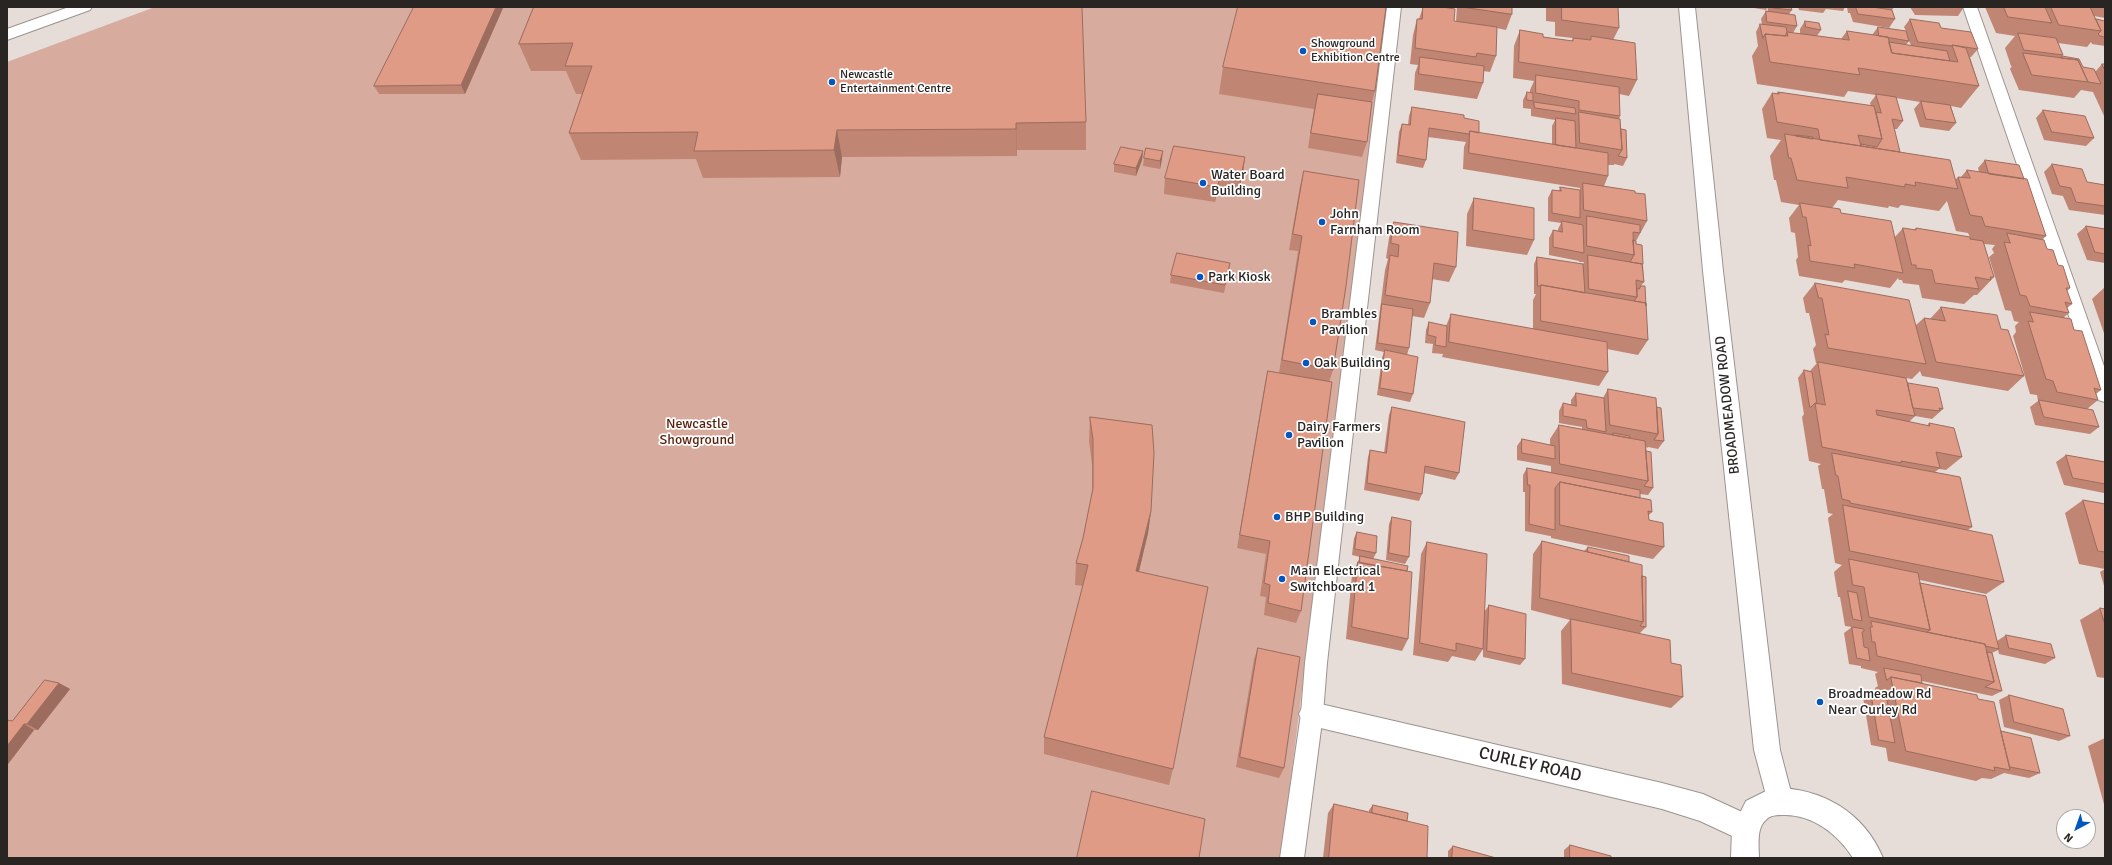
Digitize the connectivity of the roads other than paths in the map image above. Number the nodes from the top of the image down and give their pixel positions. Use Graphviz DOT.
graph roads {
  1 [pos="84,7"];
  2 [pos="1394,7"];
  3 [pos="1687,7"];
  4 [pos="1970,7"];
  5 [pos="7,35"];
  6 [pos="2105,395"];
  7 [pos="1312,714"];
  8 [pos="1780,800"];
  9 [pos="1745,828"];
  10 [pos="1873,857"];
  11 [pos="1292,858"];
  12 [pos="1745,858"];
  1 -- 5 [label="street"];
  2 -- 7 [label="lane"];
  3 -- 8 [label="street, BROADMEADOW ROAD"];
  4 -- 6 [label="lane"];
  7 -- 9 [label="street, CURLEY ROAD"];
  7 -- 11 [label="lane"];
  8 -- 9 [label="street"];
  8 -- 10 [label="street"];
  9 -- 12 [label="street"];
}
